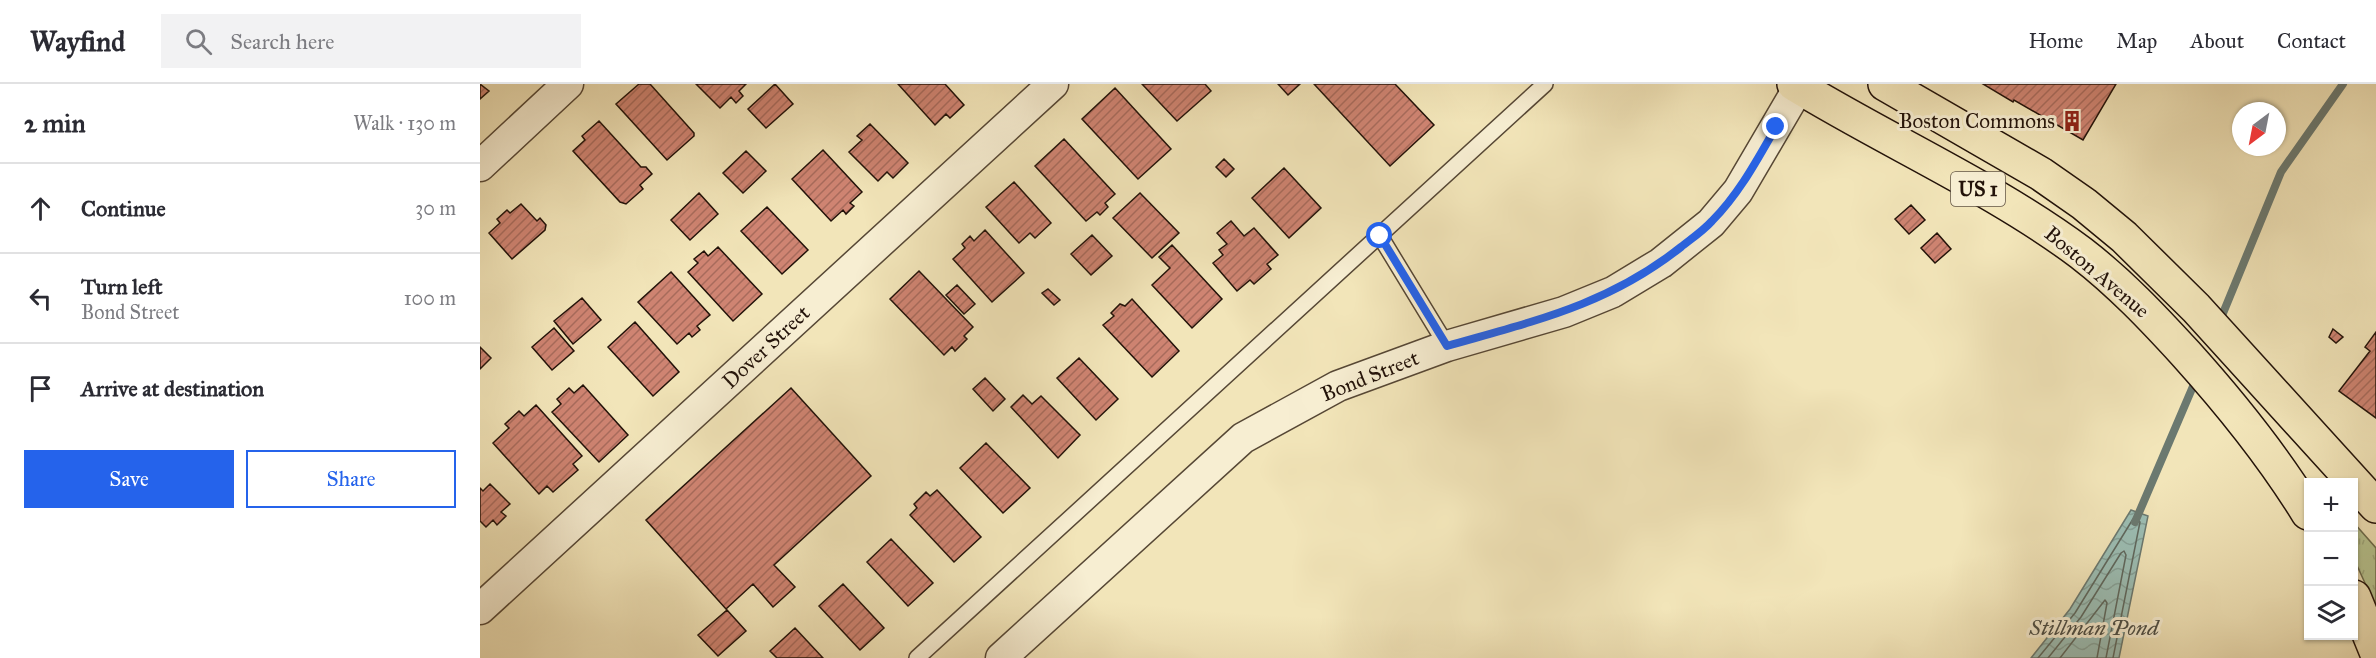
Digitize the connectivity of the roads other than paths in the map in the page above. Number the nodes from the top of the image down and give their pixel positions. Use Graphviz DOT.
graph roads {
  1 [pos="568,84"];
  2 [pos="1053,84"];
  3 [pos="1545,84"];
  4 [pos="1885,84"];
  5 [pos="1797,86"];
  6 [pos="480,166"];
  7 [pos="1380,236"];
  8 [pos="1447,346"];
  9 [pos="2376,506"];
  10 [pos="2304,507"];
  11 [pos="2358,607"];
  12 [pos="480,609"];
  13 [pos="2376,651"];
  14 [pos="917,658"];
  15 [pos="1001,658"];
  1 -- 6 [label="street"];
  2 -- 12 [label="street, Dover Street"];
  3 -- 7 [label="lane"];
  4 -- 9 [label="main road, Boston Avenue / US 1"];
  5 -- 8 [label="street, Bond Street"];
  5 -- 10 [label="main road, Boston Avenue / US 1"];
  7 -- 8 [label="lane"];
  7 -- 14 [label="lane"];
  8 -- 15 [label="street, Bond Street"];
  11 -- 13 [label="main road"];
}
